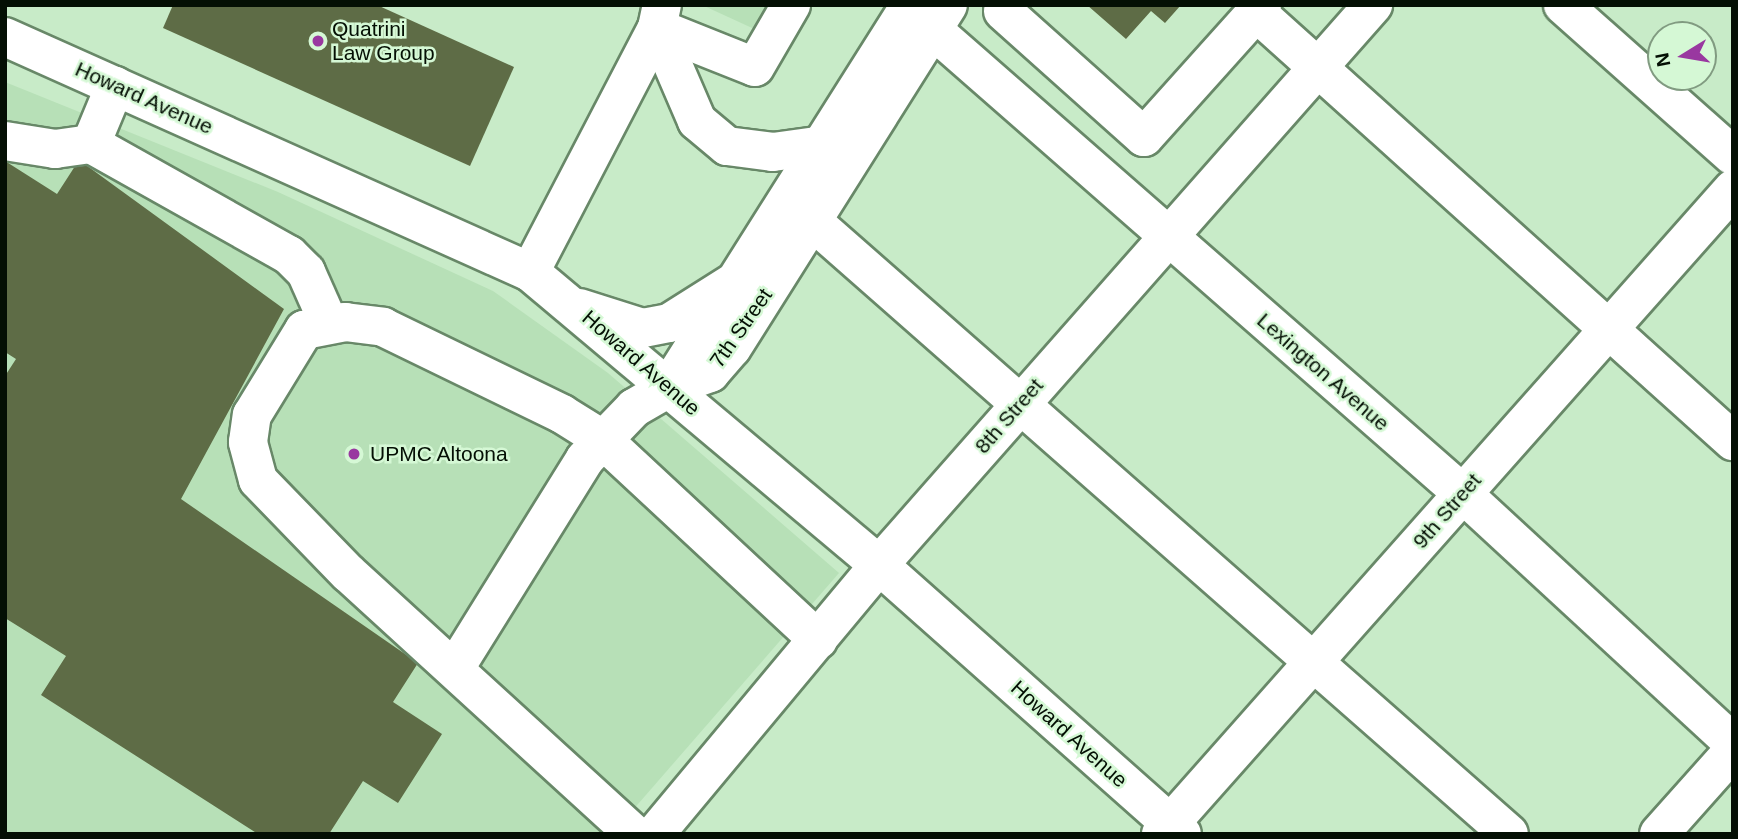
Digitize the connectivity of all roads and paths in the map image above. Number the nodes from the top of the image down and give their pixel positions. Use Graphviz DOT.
graph roads {
  1 [pos="791,5"];
  2 [pos="1373,5"];
  3 [pos="1566,7"];
  4 [pos="1259,9"];
  5 [pos="1003,10"];
  6 [pos="925,12"];
  7 [pos="660,17"];
  8 [pos="5,37"];
  9 [pos="1318,68"];
  10 [pos="115,86"];
  11 [pos="1088,87"];
  12 [pos="1047,130"];
  13 [pos="5,141"];
  14 [pos="91,144"];
  15 [pos="824,145"];
  16 [pos="1733,156"];
  17 [pos="1733,189"];
  18 [pos="813,221"];
  19 [pos="1166,236"];
  20 [pos="530,272"];
  21 [pos="745,275"];
  22 [pos="579,308"];
  23 [pos="329,324"];
  24 [pos="1609,329"];
  25 [pos="668,388"];
  26 [pos="1020,404"];
  27 [pos="601,439"];
  28 [pos="1733,441"];
  29 [pos="1462,493"];
  30 [pos="879,565"];
  31 [pos="818,640"];
  32 [pos="1314,662"];
  33 [pos="455,668"];
  34 [pos="1733,743"];
  35 [pos="1733,751"];
  36 [pos="1171,830"];
  37 [pos="635,834"];
  38 [pos="655,834"];
  39 [pos="1509,834"];
  40 [pos="1659,834"];
  1 -- 7 [label="street"];
  2 -- 9 [label="street, 8th Street"];
  3 -- 16 [label="street"];
  4 -- 9 [label="street"];
  4 -- 11 [label="street"];
  5 -- 11 [label="street"];
  6 -- 12 [label="street, Lexington Avenue"];
  6 -- 15 [label="street, 7th Street"];
  6 -- 18 [label="street, 7th Street"];
  7 -- 15 [label="street"];
  7 -- 20 [label="street"];
  8 -- 10 [label="street, Howard Avenue"];
  9 -- 19 [label="street, 8th Street"];
  9 -- 24 [label="street"];
  10 -- 14 [label="street"];
  10 -- 20 [label="street, Howard Avenue"];
  11 -- 12 [label="street"];
  12 -- 19 [label="street, Lexington Avenue"];
  13 -- 14 [label="street"];
  14 -- 23 [label="street"];
  15 -- 21 [label="street, 7th Street"];
  17 -- 24 [label="street, 9th Street"];
  18 -- 25 [label="street, 7th Street"];
  18 -- 26 [label="street"];
  19 -- 26 [label="street, 8th Street"];
  19 -- 29 [label="street, Lexington Avenue"];
  20 -- 22 [label="street, Howard Avenue"];
  21 -- 22 [label="street"];
  21 -- 25 [label="street, 7th Street"];
  22 -- 25 [label="street, Howard Avenue"];
  23 -- 27 [label="street"];
  23 -- 33 [label="street"];
  24 -- 28 [label="street"];
  24 -- 29 [label="street, 9th Street"];
  25 -- 27 [label="street"];
  25 -- 30 [label="street, Howard Avenue"];
  26 -- 30 [label="street, 8th Street"];
  26 -- 32 [label="street"];
  27 -- 31 [label="street"];
  27 -- 33 [label="street"];
  29 -- 32 [label="street, 9th Street"];
  29 -- 34 [label="street, Lexington Avenue"];
  30 -- 31 [label="street, 8th Street"];
  30 -- 36 [label="street, Howard Avenue"];
  31 -- 38 [label="street, 8th Street"];
  32 -- 36 [label="street, 9th Street"];
  32 -- 39 [label="street"];
  33 -- 37 [label="street"];
  35 -- 40 [label="street"];
}
